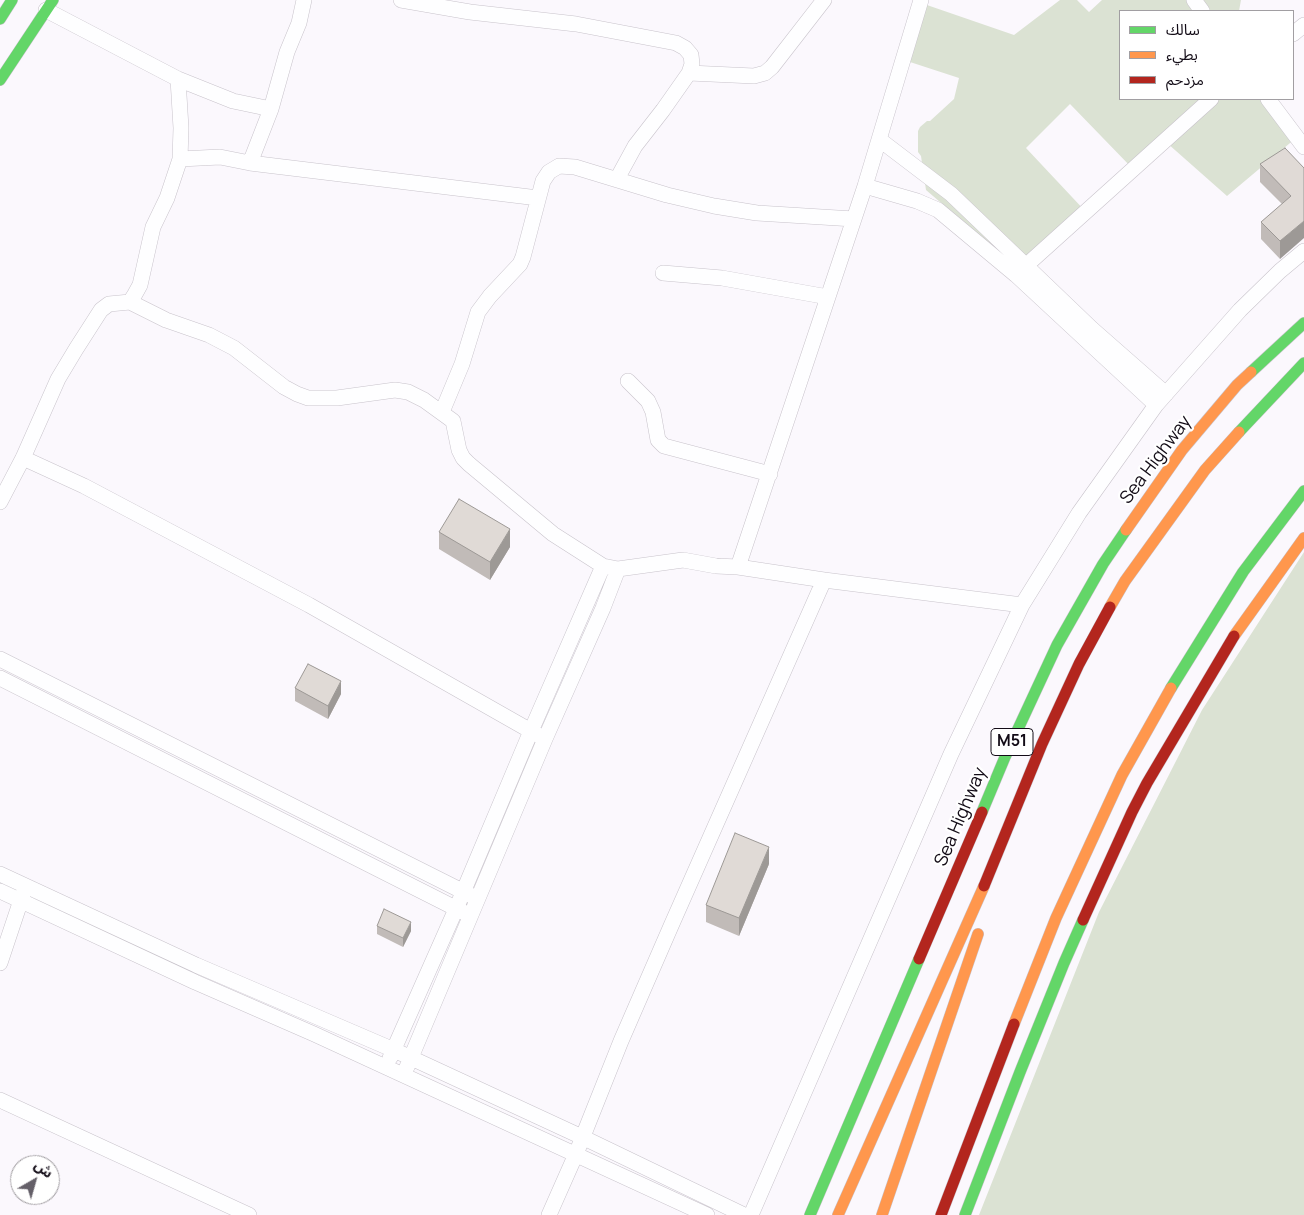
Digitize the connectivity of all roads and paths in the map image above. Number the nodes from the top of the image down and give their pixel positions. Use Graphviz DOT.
graph roads {
  1 [pos="12,0"];
  2 [pos="304,0"];
  3 [pos="401,0"];
  4 [pos="824,0"];
  5 [pos="921,0"];
  6 [pos="50,5"];
  7 [pos="0,19"];
  8 [pos="1304,25"];
  9 [pos="1294,33"];
  10 [pos="689,73"];
  11 [pos="178,79"];
  12 [pos="0,80"];
  13 [pos="1210,100"];
  14 [pos="1269,100"];
  15 [pos="271,110"];
  16 [pos="880,140"];
  17 [pos="1304,147"];
  18 [pos="180,158"];
  19 [pos="250,163"];
  20 [pos="617,179"];
  21 [pos="865,186"];
  22 [pos="538,198"];
  23 [pos="854,218"];
  24 [pos="1304,251"];
  25 [pos="1021,270"];
  26 [pos="663,273"];
  27 [pos="828,298"];
  28 [pos="130,302"];
  29 [pos="1304,323"];
  30 [pos="1304,362"];
  31 [pos="628,381"];
  32 [pos="1166,394"];
  33 [pos="1156,405"];
  34 [pos="442,412"];
  35 [pos="23,458"];
  36 [pos="770,474"];
  37 [pos="1304,491"];
  38 [pos="0,502"];
  39 [pos="1304,538"];
  40 [pos="610,567"];
  41 [pos="738,567"];
  42 [pos="824,580"];
  43 [pos="1022,604"];
  44 [pos="0,659"];
  45 [pos="0,678"];
  46 [pos="531,731"];
  47 [pos="545,739"];
  48 [pos="993,865"];
  49 [pos="2,888"];
  50 [pos="463,892"];
  51 [pos="23,893"];
  52 [pos="478,899"];
  53 [pos="456,909"];
  54 [pos="471,916"];
  55 [pos="0,963"];
  56 [pos="394,1050"];
  57 [pos="411,1058"];
  58 [pos="385,1066"];
  59 [pos="404,1075"];
  60 [pos="0,1100"];
  61 [pos="582,1137"];
  62 [pos="576,1154"];
  63 [pos="249,1215"];
  64 [pos="549,1215"];
  65 [pos="707,1215"];
  66 [pos="744,1215"];
  67 [pos="751,1215"];
  68 [pos="810,1215"];
  69 [pos="838,1215"];
  70 [pos="882,1215"];
  71 [pos="941,1215"];
  72 [pos="965,1215"];
  1 -- 7 [label="main road"];
  2 -- 15 [label="street"];
  3 -- 10 [label="street"];
  4 -- 10 [label="street"];
  5 -- 16 [label="street"];
  6 -- 11 [label="street"];
  6 -- 12 [label="main road"];
  8 -- 9 [label="street"];
  10 -- 20 [label="street"];
  11 -- 15 [label="street"];
  11 -- 18 [label="street"];
  13 -- 25 [label="street"];
  14 -- 17 [label="street"];
  15 -- 19 [label="street"];
  16 -- 21 [label="street"];
  16 -- 25 [label="street"];
  18 -- 19 [label="street"];
  18 -- 28 [label="street"];
  19 -- 22 [label="street"];
  20 -- 22 [label="street"];
  20 -- 23 [label="street"];
  21 -- 23 [label="street"];
  21 -- 25 [label="street"];
  22 -- 34 [label="street"];
  23 -- 27 [label="street"];
  24 -- 32 [label="street"];
  25 -- 32 [label="street"];
  25 -- 33 [label="street"];
  26 -- 27 [label="street"];
  27 -- 36 [label="street"];
  28 -- 34 [label="street"];
  28 -- 35 [label="street"];
  29 -- 68 [label="main road, Sea Highway / M51"];
  30 -- 48 [label="main road, M51"];
  31 -- 36 [label="street"];
  32 -- 33 [label="street"];
  33 -- 43 [label="street"];
  34 -- 40 [label="street"];
  35 -- 38 [label="street"];
  35 -- 46 [label="street"];
  36 -- 41 [label="street"];
  37 -- 71 [label="main road"];
  39 -- 72 [label="main road"];
  40 -- 41 [label="street"];
  40 -- 46 [label="street"];
  40 -- 47 [label="street"];
  41 -- 42 [label="street"];
  42 -- 43 [label="street"];
  42 -- 61 [label="street"];
  43 -- 67 [label="street"];
  44 -- 50 [label="street"];
  45 -- 53 [label="street"];
  46 -- 47 [label="street"];
  46 -- 50 [label="street"];
  47 -- 52 [label="street"];
  48 -- 69 [label="main road, M51"];
  48 -- 70 [label="main road"];
  49 -- 51 [label="street"];
  50 -- 52 [label="street"];
  50 -- 53 [label="street"];
  51 -- 55 [label="street"];
  51 -- 56 [label="street"];
  51 -- 58 [label="street"];
  52 -- 54 [label="street"];
  53 -- 54 [label="street"];
  53 -- 56 [label="street"];
  54 -- 57 [label="street"];
  56 -- 57 [label="street"];
  56 -- 58 [label="street"];
  57 -- 59 [label="street"];
  57 -- 61 [label="street"];
  58 -- 59 [label="street"];
  59 -- 62 [label="street"];
  60 -- 63 [label="street"];
  61 -- 62 [label="street"];
  61 -- 66 [label="street"];
  62 -- 64 [label="street"];
  62 -- 65 [label="street"];
}
